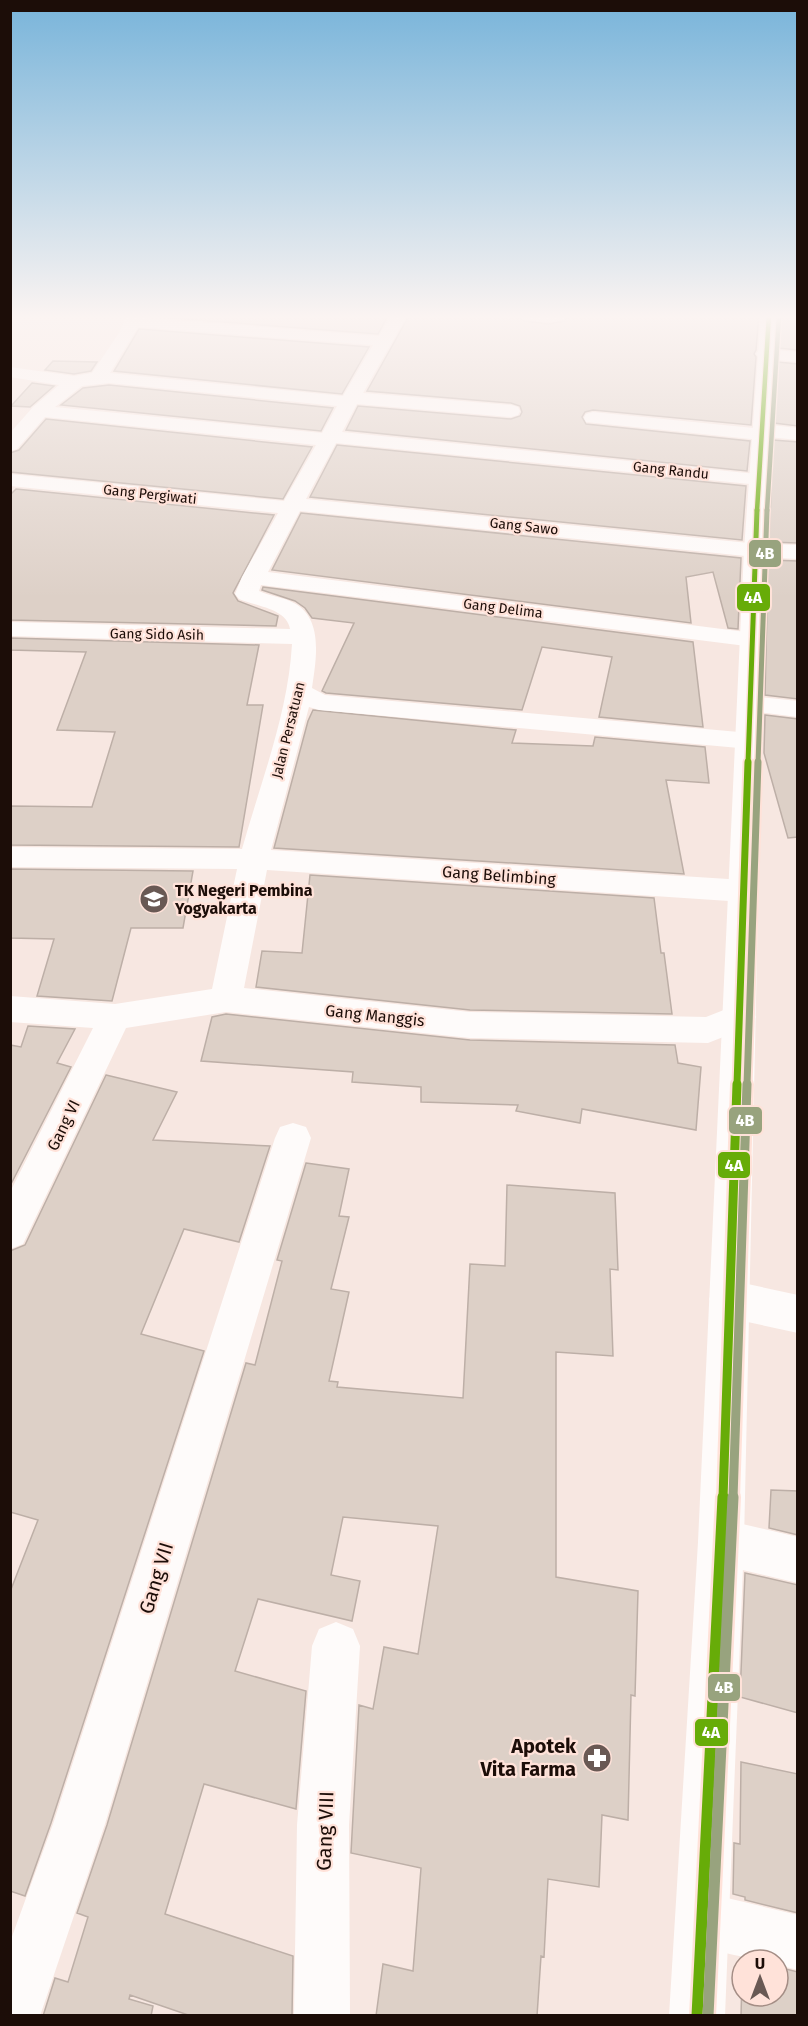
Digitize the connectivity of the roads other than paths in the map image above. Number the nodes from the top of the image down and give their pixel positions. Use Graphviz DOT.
graph roads {
  1 [pos="45,409"];
  2 [pos="346,409"];
  3 [pos="475,409"];
  4 [pos="767,409"];
  5 [pos="511,411"];
  6 [pos="36,416"];
  7 [pos="593,418"];
  8 [pos="10,419"];
  9 [pos="761,432"];
  10 [pos="798,434"];
  11 [pos="330,439"];
  12 [pos="10,445"];
  13 [pos="760,479"];
  14 [pos="10,480"];
  15 [pos="291,506"];
  16 [pos="755,549"];
  17 [pos="798,552"];
  18 [pos="253,577"];
  19 [pos="10,629"];
  20 [pos="304,637"];
  21 [pos="754,640"];
  22 [pos="300,692"];
  23 [pos="751,704"];
  24 [pos="798,709"];
  25 [pos="750,741"];
  26 [pos="10,857"];
  27 [pos="254,859"];
  28 [pos="744,891"];
  29 [pos="226,999"];
  30 [pos="10,1010"];
  31 [pos="115,1017"];
  32 [pos="740,1017"];
  33 [pos="293,1138"];
  34 [pos="10,1232"];
  35 [pos="729,1299"];
  36 [pos="798,1314"];
  37 [pos="721,1542"];
  38 [pos="798,1560"];
  39 [pos="336,1646"];
  40 [pos="702,1918"];
  41 [pos="798,1943"];
  42 [pos="12,2016"];
  43 [pos="322,2016"];
  44 [pos="697,2016"];
  1 -- 6 [label="street"];
  2 -- 11 [label="street"];
  3 -- 5 [label="street"];
  4 -- 9 [label="street"];
  6 -- 8 [label="street, Gang Randu"];
  6 -- 11 [label="street, Gang Randu"];
  6 -- 12 [label="street"];
  7 -- 9 [label="street"];
  9 -- 10 [label="street"];
  9 -- 13 [label="street"];
  11 -- 13 [label="street, Gang Randu"];
  11 -- 15 [label="street"];
  13 -- 16 [label="street"];
  14 -- 15 [label="street, Gang Pergiwati"];
  15 -- 16 [label="street, Gang Sawo"];
  15 -- 18 [label="street"];
  16 -- 17 [label="street, Gang Sawo"];
  16 -- 21 [label="street"];
  18 -- 20 [label="street"];
  18 -- 21 [label="street, Gang Delima"];
  19 -- 20 [label="street, Gang Sido Asih"];
  20 -- 22 [label="street, Jalan Persatuan"];
  21 -- 23 [label="street"];
  22 -- 25 [label="street"];
  22 -- 27 [label="street, Jalan Persatuan"];
  23 -- 24 [label="street"];
  23 -- 25 [label="street"];
  25 -- 28 [label="street"];
  26 -- 27 [label="street, Gang Belimbing"];
  27 -- 28 [label="street, Gang Belimbing"];
  27 -- 29 [label="street, Jalan Persatuan"];
  28 -- 32 [label="street"];
  29 -- 31 [label="street, Gang Manggis"];
  29 -- 32 [label="street, Gang Manggis"];
  30 -- 31 [label="street, Gang Manggis"];
  31 -- 34 [label="street, Gang VI"];
  32 -- 35 [label="street"];
  33 -- 42 [label="street, Gang VII"];
  35 -- 36 [label="street"];
  35 -- 37 [label="street"];
  37 -- 38 [label="street"];
  37 -- 40 [label="street"];
  39 -- 43 [label="street, Gang VIII"];
  40 -- 41 [label="street"];
  40 -- 44 [label="street"];
}
